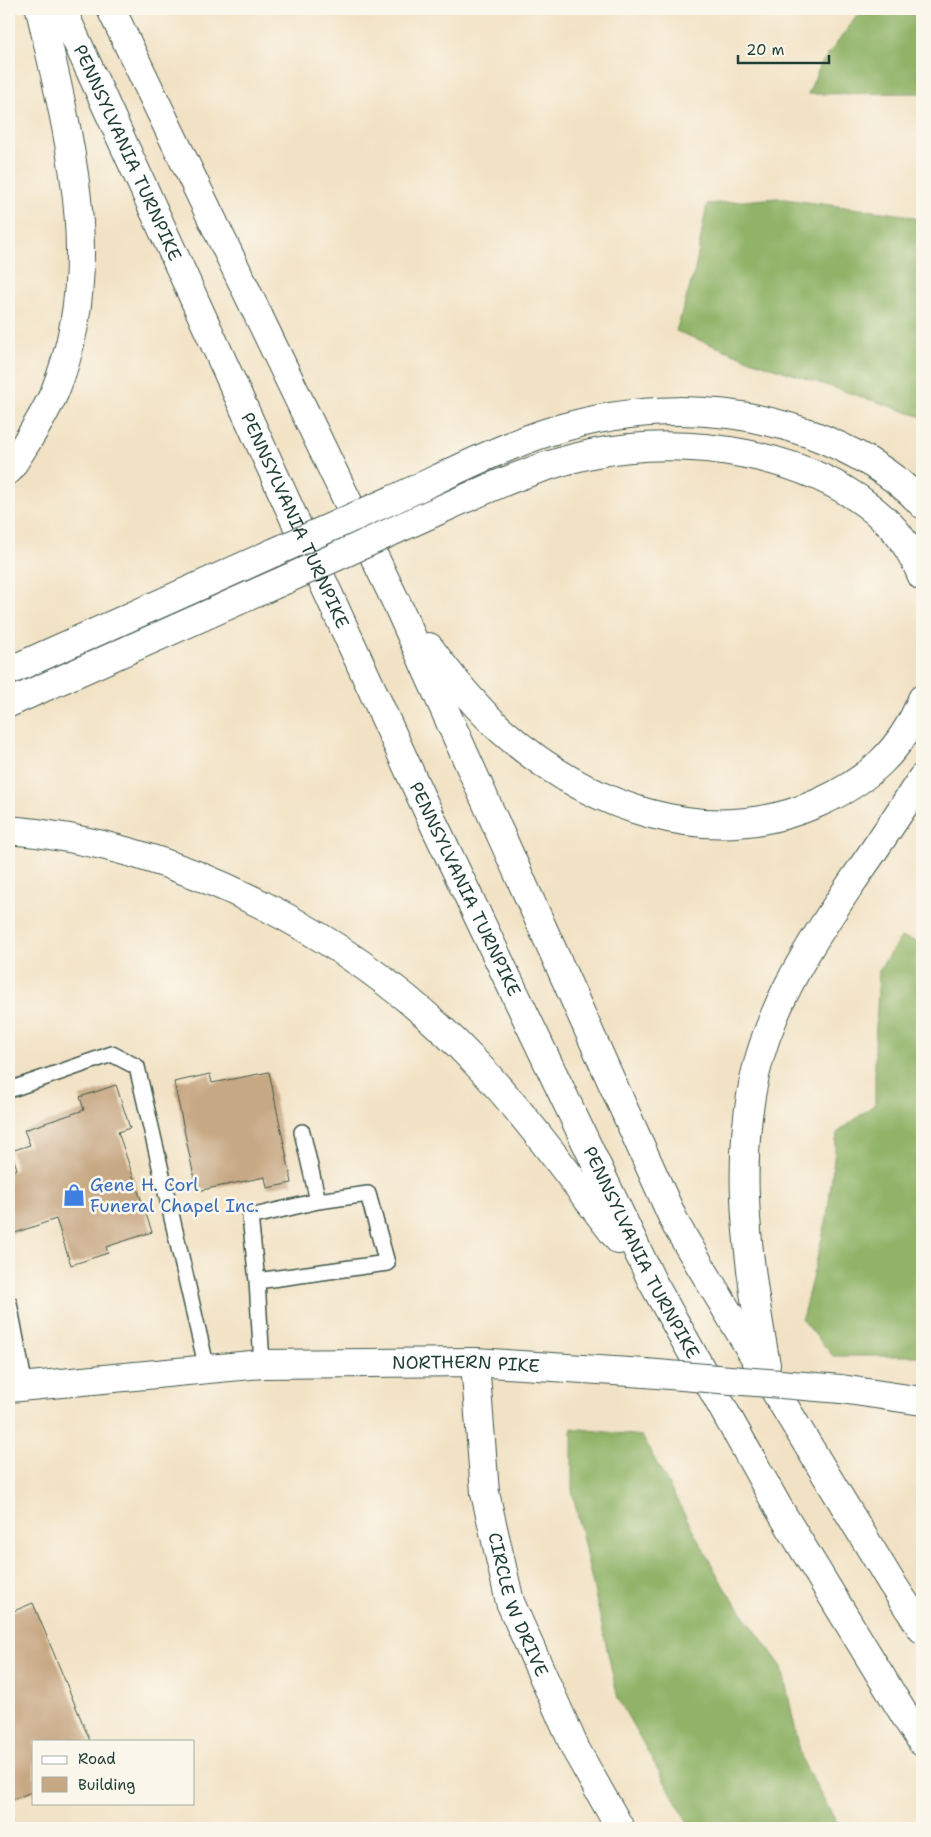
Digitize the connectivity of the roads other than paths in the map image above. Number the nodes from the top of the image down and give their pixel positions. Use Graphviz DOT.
graph roads {
  1 [pos="40,9"];
  2 [pos="62,9"];
  3 [pos="112,9"];
  4 [pos="9,470"];
  5 [pos="922,504"];
  6 [pos="922,576"];
  7 [pos="398,606"];
  8 [pos="9,671"];
  9 [pos="922,699"];
  10 [pos="9,703"];
  11 [pos="922,778"];
  12 [pos="9,830"];
  13 [pos="9,1090"];
  14 [pos="302,1132"];
  15 [pos="318,1201"];
  16 [pos="258,1281"];
  17 [pos="652,1281"];
  18 [pos="9,1303"];
  19 [pos="475,1362"];
  20 [pos="262,1364"];
  21 [pos="207,1369"];
  22 [pos="769,1381"];
  23 [pos="17,1388"];
  24 [pos="922,1401"];
  25 [pos="922,1629"];
  26 [pos="922,1742"];
  27 [pos="620,1828"];
  1 -- 4 [label="main road"];
  2 -- 17 [label="main road, PENNSYLVANIA TURNPIKE"];
  3 -- 7 [label="main road"];
  5 -- 8 [label="main road, bridge"];
  6 -- 10 [label="main road, bridge"];
  7 -- 9 [label="main road"];
  7 -- 22 [label="main road"];
  11 -- 22 [label="main road"];
  12 -- 17 [label="main road"];
  13 -- 21 [label="lane"];
  14 -- 15 [label="lane"];
  15 -- 16 [label="lane"];
  15 -- 16 [label="lane"];
  16 -- 20 [label="lane"];
  17 -- 26 [label="main road, PENNSYLVANIA TURNPIKE"];
  18 -- 23 [label="lane"];
  19 -- 20 [label="main road, NORTHERN PIKE"];
  19 -- 24 [label="main road, NORTHERN PIKE, bridge"];
  19 -- 27 [label="main road, CIRCLE W DRIVE"];
  20 -- 21 [label="main road, NORTHERN PIKE"];
  21 -- 23 [label="main road, NORTHERN PIKE"];
  22 -- 25 [label="main road"];
}
